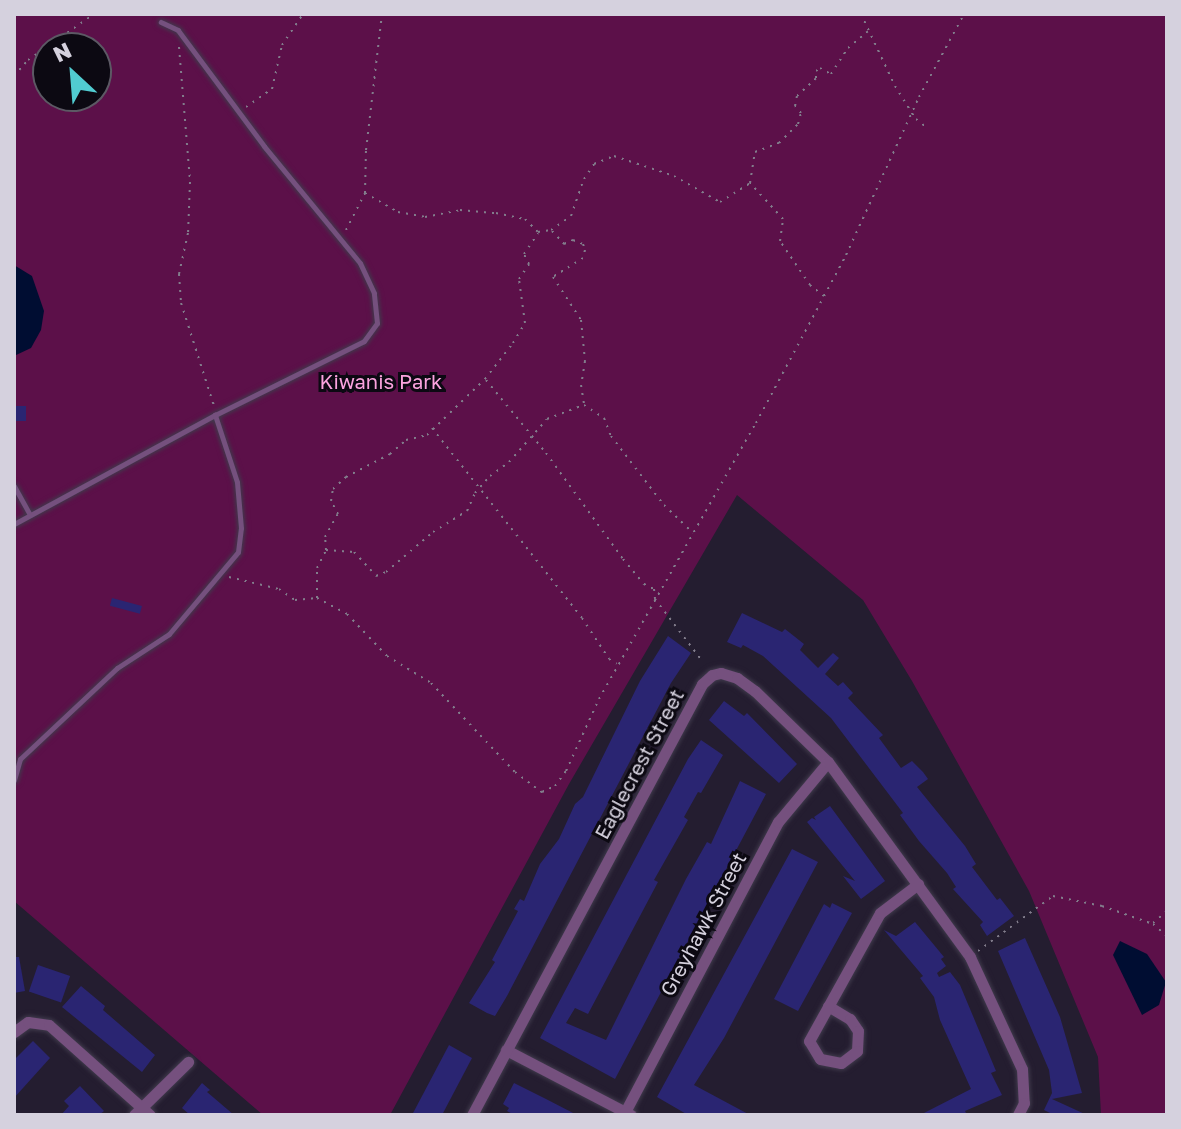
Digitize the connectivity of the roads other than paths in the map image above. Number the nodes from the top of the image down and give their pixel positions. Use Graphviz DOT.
graph roads {
  1 [pos="161,22"];
  2 [pos="215,415"];
  3 [pos="14,486"];
  4 [pos="30,515"];
  5 [pos="14,524"];
  6 [pos="17,757"];
  7 [pos="828,762"];
  8 [pos="14,780"];
  9 [pos="918,884"];
  10 [pos="828,1006"];
  11 [pos="14,1032"];
  12 [pos="506,1050"];
  13 [pos="188,1062"];
  14 [pos="142,1113"];
  15 [pos="628,1113"];
  16 [pos="472,1115"];
  17 [pos="1018,1115"];
  1 -- 2 [label="lane"];
  2 -- 4 [label="lane"];
  2 -- 6 [label="lane"];
  3 -- 4 [label="lane"];
  4 -- 5 [label="lane"];
  6 -- 8 [label="lane"];
  7 -- 9 [label="street, Eaglecrest Street"];
  7 -- 12 [label="street, Eaglecrest Street"];
  7 -- 15 [label="street, Greyhawk Street"];
  9 -- 10 [label="street"];
  9 -- 17 [label="street, Eaglecrest Street"];
  10 -- 10 [label="street"];
  11 -- 14 [label="street"];
  12 -- 15 [label="street"];
  12 -- 16 [label="street, Eaglecrest Street"];
  13 -- 14 [label="street"];
}
